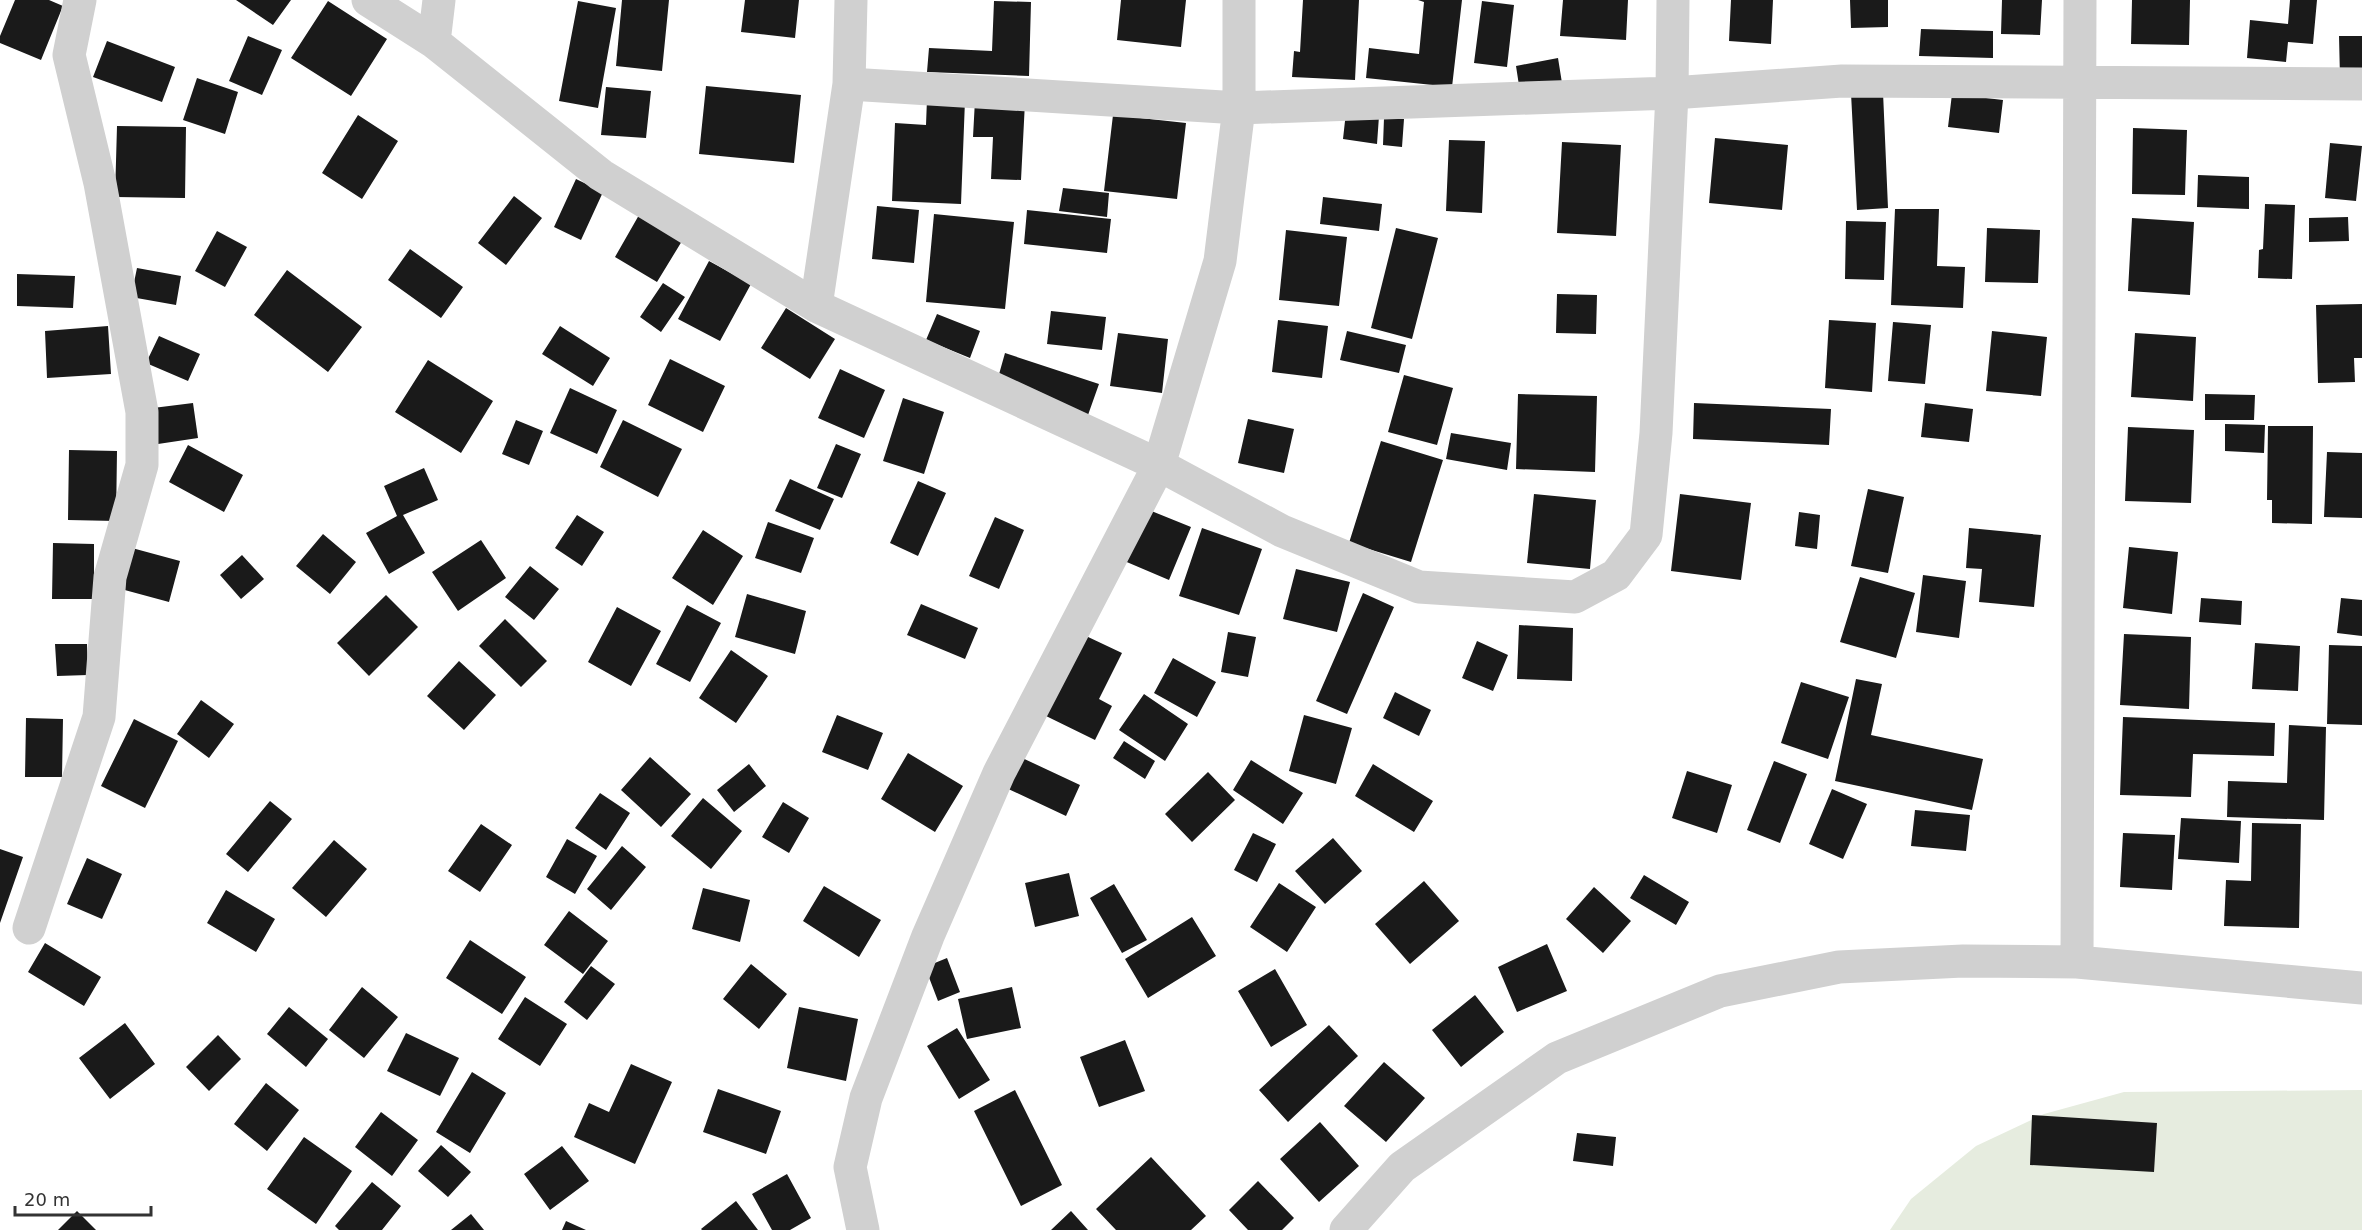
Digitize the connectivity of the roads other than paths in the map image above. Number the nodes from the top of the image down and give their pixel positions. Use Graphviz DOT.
graph roads {
  1 [pos="80,0"];
  2 [pos="368,0"];
  3 [pos="439,0"];
  4 [pos="851,0"];
  5 [pos="1239,0"];
  6 [pos="1673,0"];
  7 [pos="2080,0"];
  8 [pos="434,42"];
  9 [pos="849,84"];
  10 [pos="2079,84"];
  11 [pos="2362,84"];
  12 [pos="1672,93"];
  13 [pos="1239,108"];
  14 [pos="816,306"];
  15 [pos="1159,465"];
  16 [pos="29,928"];
  17 [pos="2077,962"];
  18 [pos="2362,988"];
  19 [pos="863,1230"];
  20 [pos="1346,1230"];
  1 -- 16 [label="street"];
  2 -- 8 [label="street"];
  3 -- 8 [label="street"];
  4 -- 9 [label="street"];
  5 -- 13 [label="street"];
  6 -- 12 [label="street"];
  7 -- 10 [label="street"];
  8 -- 14 [label="street"];
  9 -- 13 [label="street"];
  9 -- 14 [label="street"];
  10 -- 11 [label="street"];
  10 -- 12 [label="street"];
  10 -- 17 [label="street"];
  12 -- 13 [label="street"];
  12 -- 15 [label="street"];
  13 -- 15 [label="street"];
  14 -- 15 [label="street"];
  15 -- 19 [label="street"];
  17 -- 18 [label="street"];
  17 -- 20 [label="street"];
}
